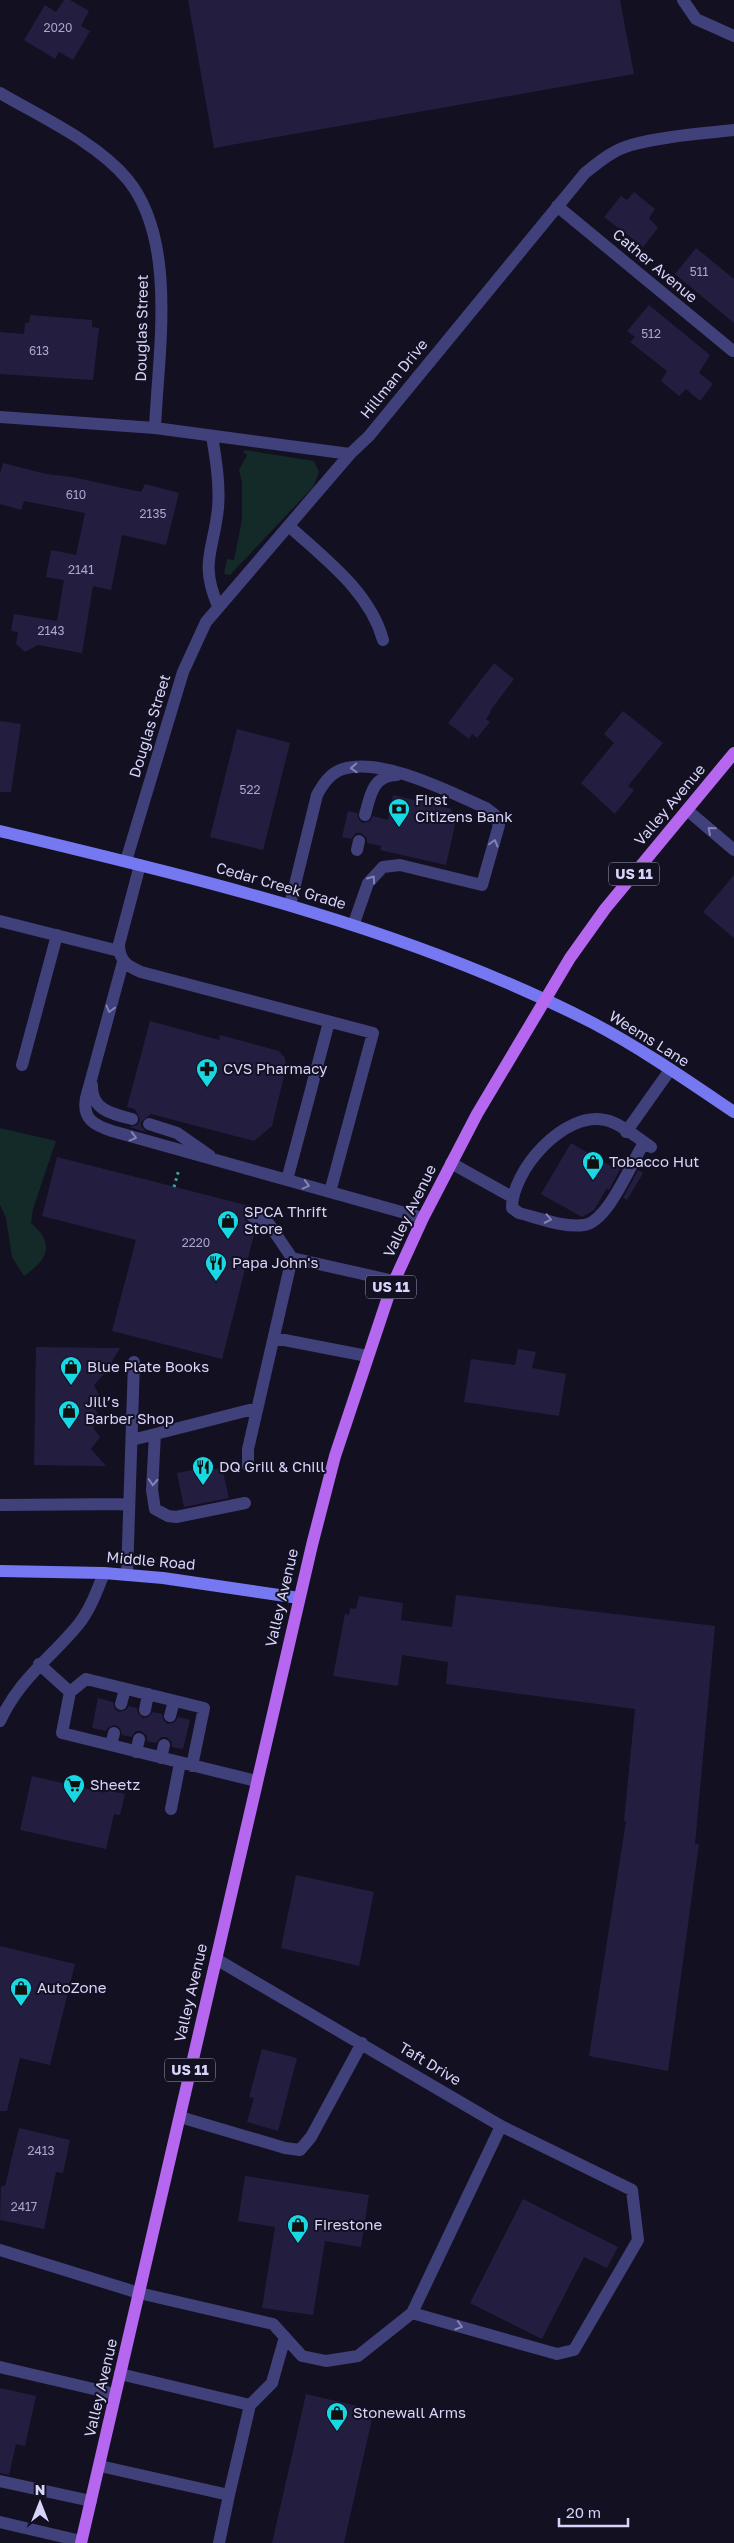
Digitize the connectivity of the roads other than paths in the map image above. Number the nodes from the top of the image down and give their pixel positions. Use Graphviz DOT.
graph roads {
  1 [pos="683,0"];
  2 [pos="734,36"];
  3 [pos="0,93"];
  4 [pos="734,130"];
  5 [pos="557,206"];
  6 [pos="733,351"];
  7 [pos="0,418"];
  8 [pos="155,428"];
  9 [pos="212,436"];
  10 [pos="350,454"];
  11 [pos="290,526"];
  12 [pos="218,606"];
  13 [pos="383,640"];
  14 [pos="734,753"];
  15 [pos="407,776"];
  16 [pos="687,810"];
  17 [pos="365,814"];
  18 [pos="0,830"];
  19 [pos="734,850"];
  20 [pos="126,861"];
  21 [pos="140,865"];
  22 [pos="290,905"];
  23 [pos="0,921"];
  24 [pos="354,923"];
  25 [pos="57,935"];
  26 [pos="121,957"];
  27 [pos="543,1001"];
  28 [pos="329,1022"];
  29 [pos="22,1065"];
  30 [pos="670,1070"];
  31 [pos="92,1075"];
  32 [pos="734,1112"];
  33 [pos="132,1119"];
  34 [pos="149,1124"];
  35 [pos="626,1132"];
  36 [pos="216,1160"];
  37 [pos="451,1162"];
  38 [pos="287,1180"];
  39 [pos="330,1192"];
  40 [pos="512,1197"];
  41 [pos="252,1216"];
  42 [pos="423,1218"];
  43 [pos="292,1258"];
  44 [pos="394,1281"];
  45 [pos="274,1338"];
  46 [pos="367,1356"];
  47 [pos="134,1362"];
  48 [pos="257,1408"];
  49 [pos="156,1434"];
  50 [pos="132,1440"];
  51 [pos="248,1466"];
  52 [pos="245,1503"];
  53 [pos="129,1504"];
  54 [pos="0,1505"];
  55 [pos="0,1571"];
  56 [pos="104,1573"];
  57 [pos="127,1575"];
  58 [pos="299,1598"];
  59 [pos="39,1664"];
  60 [pos="125,1688"];
  61 [pos="70,1692"];
  62 [pos="148,1694"];
  63 [pos="174,1701"];
  64 [pos="121,1704"];
  65 [pos="145,1710"];
  66 [pos="170,1716"];
  67 [pos="0,1721"];
  68 [pos="138,1739"];
  69 [pos="164,1745"];
  70 [pos="136,1752"];
  71 [pos="161,1758"];
  72 [pos="186,1765"];
  73 [pos="256,1781"];
  74 [pos="171,1809"];
  75 [pos="216,1959"];
  76 [pos="362,2043"];
  77 [pos="180,2117"];
  78 [pos="501,2126"];
  79 [pos="0,2250"];
  80 [pos="139,2293"];
  81 [pos="412,2313"];
  82 [pos="285,2337"];
  83 [pos="0,2367"];
  84 [pos="120,2374"];
  85 [pos="115,2394"];
  86 [pos="250,2405"];
  87 [pos="100,2466"];
  88 [pos="0,2482"];
  89 [pos="229,2495"];
  90 [pos="91,2501"];
  91 [pos="0,2522"];
  92 [pos="81,2542"];
  93 [pos="219,2543"];
  1 -- 2 [label="street"];
  3 -- 8 [label="street, Douglas Street"];
  4 -- 5 [label="street, Hillman Drive"];
  5 -- 6 [label="street, Cather Avenue"];
  5 -- 10 [label="street, Hillman Drive"];
  7 -- 8 [label="street"];
  8 -- 9 [label="street"];
  9 -- 10 [label="street"];
  9 -- 12 [label="street"];
  10 -- 11 [label="street, Douglas Street"];
  11 -- 12 [label="street, Douglas Street"];
  11 -- 13 [label="street"];
  12 -- 20 [label="street, Douglas Street"];
  14 -- 16 [label="main road, Valley Avenue / US 11"];
  15 -- 17 [label="street"];
  15 -- 22 [label="street, one-way"];
  24 -- 15 [label="street, one-way"];
  19 -- 16 [label="street, one-way"];
  16 -- 27 [label="main road, Valley Avenue / US 11"];
  18 -- 20 [label="main road, Cedar Creek Grade"];
  20 -- 21 [label="main road, Cedar Creek Grade"];
  21 -- 22 [label="main road, Cedar Creek Grade"];
  21 -- 26 [label="street"];
  22 -- 24 [label="main road, Cedar Creek Grade"];
  23 -- 25 [label="street"];
  24 -- 27 [label="main road, Cedar Creek Grade"];
  25 -- 26 [label="street"];
  25 -- 29 [label="street"];
  26 -- 28 [label="street"];
  26 -- 31 [label="street, one-way"];
  27 -- 30 [label="main road, Weems Lane"];
  27 -- 37 [label="main road, Valley Avenue / US 11"];
  28 -- 38 [label="street"];
  28 -- 39 [label="street"];
  30 -- 32 [label="main road, Weems Lane"];
  30 -- 35 [label="street"];
  31 -- 33 [label="street"];
  31 -- 36 [label="street, one-way"];
  34 -- 36 [label="street"];
  35 -- 40 [label="street"];
  40 -- 35 [label="street, one-way"];
  36 -- 38 [label="street"];
  37 -- 40 [label="street"];
  37 -- 42 [label="main road, Valley Avenue / US 11"];
  38 -- 39 [label="street, one-way"];
  39 -- 42 [label="street"];
  41 -- 43 [label="street"];
  42 -- 44 [label="main road, Valley Avenue / US 11"];
  43 -- 44 [label="street"];
  43 -- 45 [label="street"];
  44 -- 46 [label="main road, Valley Avenue / US 11"];
  45 -- 46 [label="street"];
  45 -- 48 [label="street"];
  46 -- 58 [label="main road, Valley Avenue / US 11"];
  47 -- 50 [label="street"];
  48 -- 49 [label="street"];
  48 -- 51 [label="street"];
  49 -- 50 [label="street"];
  49 -- 52 [label="street, one-way"];
  50 -- 53 [label="street"];
  53 -- 54 [label="street"];
  53 -- 57 [label="street"];
  55 -- 56 [label="main road, Middle Road"];
  56 -- 57 [label="main road, Middle Road"];
  56 -- 59 [label="street"];
  57 -- 58 [label="main road, Middle Road"];
  58 -- 73 [label="main road, Valley Avenue / US 11"];
  59 -- 61 [label="street"];
  59 -- 67 [label="street"];
  60 -- 61 [label="street"];
  60 -- 62 [label="street"];
  60 -- 64 [label="street"];
  61 -- 70 [label="street"];
  62 -- 63 [label="street"];
  62 -- 65 [label="street"];
  63 -- 66 [label="street"];
  63 -- 72 [label="street"];
  68 -- 70 [label="street"];
  69 -- 71 [label="street"];
  70 -- 71 [label="street"];
  71 -- 72 [label="street"];
  72 -- 73 [label="street"];
  72 -- 74 [label="street"];
  73 -- 75 [label="main road, Valley Avenue / US 11"];
  75 -- 76 [label="street, Taft Drive"];
  75 -- 77 [label="main road, Valley Avenue / US 11"];
  76 -- 77 [label="street"];
  76 -- 78 [label="street, Taft Drive"];
  77 -- 80 [label="main road, Valley Avenue / US 11"];
  78 -- 81 [label="street"];
  81 -- 78 [label="street, Taft Drive, one-way"];
  79 -- 80 [label="street"];
  80 -- 82 [label="street"];
  80 -- 84 [label="main road, Valley Avenue / US 11"];
  81 -- 82 [label="street"];
  82 -- 86 [label="street"];
  83 -- 85 [label="street"];
  84 -- 85 [label="main road, Valley Avenue / US 11"];
  84 -- 86 [label="street"];
  85 -- 87 [label="main road, Valley Avenue / US 11"];
  86 -- 89 [label="street"];
  87 -- 89 [label="street"];
  87 -- 90 [label="main road, Valley Avenue / US 11"];
  88 -- 90 [label="street"];
  89 -- 93 [label="street"];
  90 -- 92 [label="main road, Valley Avenue / US 11"];
  91 -- 92 [label="street"];
}
